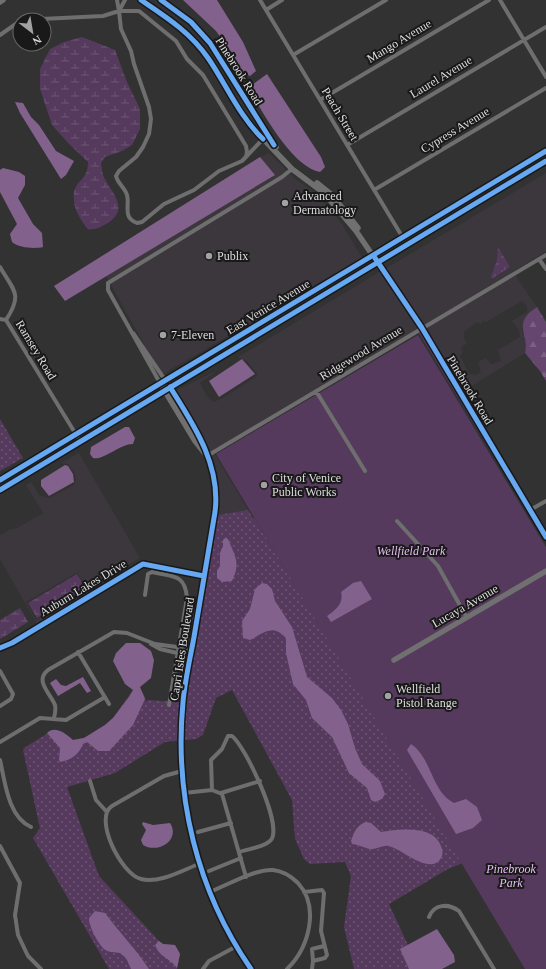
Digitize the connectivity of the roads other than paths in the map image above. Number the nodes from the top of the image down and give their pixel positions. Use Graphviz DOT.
graph roads {
  1 [pos="3,0"];
  2 [pos="116,0"];
  3 [pos="125,0"];
  4 [pos="141,0"];
  5 [pos="161,0"];
  6 [pos="260,0"];
  7 [pos="282,0"];
  8 [pos="386,0"];
  9 [pos="489,0"];
  10 [pos="500,0"];
  11 [pos="0,2"];
  12 [pos="266,10"];
  13 [pos="119,11"];
  14 [pos="52,17"];
  15 [pos="12,26"];
  16 [pos="546,27"];
  17 [pos="0,35"];
  18 [pos="524,40"];
  19 [pos="293,55"];
  20 [pos="546,77"];
  21 [pos="546,88"];
  22 [pos="320,100"];
  23 [pos="263,138"];
  24 [pos="347,145"];
  25 [pos="246,146"];
  26 [pos="254,148"];
  27 [pos="546,151"];
  28 [pos="246,157"];
  29 [pos="546,161"];
  30 [pos="292,169"];
  31 [pos="374,190"];
  32 [pos="348,217"];
  33 [pos="403,239"];
  34 [pos="546,255"];
  35 [pos="374,256"];
  36 [pos="539,258"];
  37 [pos="378,263"];
  38 [pos="0,267"];
  39 [pos="546,269"];
  40 [pos="304,298"];
  41 [pos="275,315"];
  42 [pos="0,319"];
  43 [pos="6,320"];
  44 [pos="275,324"];
  45 [pos="422,328"];
  46 [pos="237,347"];
  47 [pos="163,382"];
  48 [pos="167,389"];
  49 [pos="316,391"];
  50 [pos="76,434"];
  51 [pos="80,441"];
  52 [pos="207,456"];
  53 [pos="20,468"];
  54 [pos="365,471"];
  55 [pos="0,480"];
  56 [pos="0,484"];
  57 [pos="0,490"];
  58 [pos="546,501"];
  59 [pos="530,510"];
  60 [pos="397,521"];
  61 [pos="546,537"];
  62 [pos="546,571"];
  63 [pos="204,576"];
  64 [pos="145,595"];
  65 [pos="467,618"];
  66 [pos="149,642"];
  67 [pos="179,647"];
  68 [pos="0,648"];
  69 [pos="192,649"];
  70 [pos="78,652"];
  71 [pos="178,654"];
  72 [pos="190,656"];
  73 [pos="394,660"];
  74 [pos="0,671"];
  75 [pos="105,697"];
  76 [pos="109,704"];
  77 [pos="169,705"];
  78 [pos="0,706"];
  79 [pos="54,718"];
  80 [pos="0,742"];
  81 [pos="0,760"];
  82 [pos="182,771"];
  83 [pos="90,781"];
  84 [pos="260,781"];
  85 [pos="212,790"];
  86 [pos="184,793"];
  87 [pos="221,793"];
  88 [pos="106,811"];
  89 [pos="231,823"];
  90 [pos="31,827"];
  91 [pos="198,832"];
  92 [pos="0,846"];
  93 [pos="239,852"];
  94 [pos="241,858"];
  95 [pos="199,864"];
  96 [pos="209,871"];
  97 [pos="246,878"];
  98 [pos="210,892"];
  99 [pos="304,892"];
  100 [pos="429,918"];
  101 [pos="236,946"];
  102 [pos="304,946"];
  103 [pos="324,946"];
  104 [pos="312,950"];
  105 [pos="314,961"];
  106 [pos="40,969"];
  107 [pos="203,969"];
  108 [pos="251,969"];
  109 [pos="287,969"];
  110 [pos="312,969"];
  111 [pos="494,969"];
  1 -- 11 [label="street"];
  2 -- 13 [label="street"];
  3 -- 13 [label="street"];
  4 -- 23 [label="street, Pinebrook Road"];
  5 -- 32 [label="street, Pinebrook Road"];
  6 -- 12 [label="street, Peach Street"];
  7 -- 12 [label="street"];
  8 -- 19 [label="street"];
  9 -- 22 [label="street, Mango Avenue"];
  10 -- 18 [label="street"];
  12 -- 19 [label="street, Peach Street"];
  13 -- 14 [label="street"];
  13 -- 25 [label="street"];
  13 -- 28 [label="street"];
  15 -- 17 [label="street"];
  16 -- 18 [label="street, Laurel Avenue"];
  18 -- 20 [label="street"];
  18 -- 24 [label="street, Laurel Avenue"];
  19 -- 22 [label="street, Peach Street"];
  21 -- 31 [label="street, Cypress Avenue"];
  22 -- 24 [label="street, Peach Street"];
  23 -- 26 [label="street"];
  23 -- 30 [label="street, Pinebrook Road"];
  24 -- 31 [label="street, Peach Street"];
  25 -- 26 [label="street"];
  25 -- 28 [label="street"];
  26 -- 28 [label="street"];
  27 -- 33 [label="main road, East Venice Avenue"];
  29 -- 37 [label="main road, East Venice Avenue"];
  30 -- 32 [label="street, Pinebrook Road"];
  30 -- 47 [label="street"];
  31 -- 33 [label="street, Peach Street"];
  32 -- 35 [label="street, Pinebrook Road"];
  33 -- 35 [label="main road, East Venice Avenue"];
  34 -- 36 [label="street, Ridgewood Avenue"];
  35 -- 37 [label="street, Pinebrook Road"];
  35 -- 40 [label="main road, East Venice Avenue"];
  36 -- 39 [label="street"];
  36 -- 45 [label="street, Ridgewood Avenue"];
  37 -- 44 [label="main road, East Venice Avenue"];
  37 -- 45 [label="street, Pinebrook Road"];
  38 -- 43 [label="street, Ramsey Road"];
  40 -- 41 [label="main road, East Venice Avenue"];
  40 -- 44 [label="main road"];
  41 -- 46 [label="main road"];
  41 -- 47 [label="main road, East Venice Avenue"];
  42 -- 43 [label="street"];
  43 -- 50 [label="street, Ramsey Road"];
  44 -- 46 [label="main road, East Venice Avenue"];
  45 -- 49 [label="street, Ridgewood Avenue"];
  45 -- 59 [label="street, Pinebrook Road"];
  46 -- 48 [label="main road, East Venice Avenue"];
  47 -- 48 [label="street, Capri Isles Boulevard"];
  47 -- 50 [label="main road, East Venice Avenue"];
  48 -- 51 [label="main road, East Venice Avenue"];
  48 -- 52 [label="street, Capri Isles Boulevard"];
  49 -- 52 [label="street, Ridgewood Avenue"];
  49 -- 54 [label="street"];
  50 -- 51 [label="street, Ramsey Road"];
  50 -- 53 [label="main road, East Venice Avenue"];
  51 -- 57 [label="main road, East Venice Avenue"];
  52 -- 63 [label="street, Capri Isles Boulevard"];
  53 -- 55 [label="main road, East Venice Avenue"];
  53 -- 56 [label="main road"];
  58 -- 59 [label="street"];
  59 -- 61 [label="street, Pinebrook Road"];
  60 -- 65 [label="street"];
  62 -- 65 [label="street, Lucaya Avenue"];
  63 -- 68 [label="street, Auburn Lakes Drive"];
  63 -- 69 [label="street, Capri Isles Boulevard"];
  64 -- 67 [label="street"];
  65 -- 73 [label="street, Lucaya Avenue"];
  66 -- 67 [label="street"];
  66 -- 70 [label="street"];
  66 -- 71 [label="street"];
  67 -- 69 [label="street"];
  67 -- 71 [label="street"];
  69 -- 72 [label="street, Capri Isles Boulevard"];
  70 -- 75 [label="street"];
  70 -- 79 [label="street"];
  71 -- 72 [label="street"];
  71 -- 77 [label="street"];
  72 -- 82 [label="street, Capri Isles Boulevard"];
  74 -- 78 [label="street"];
  75 -- 76 [label="street"];
  75 -- 79 [label="street"];
  79 -- 80 [label="street"];
  81 -- 90 [label="street"];
  82 -- 86 [label="street, Capri Isles Boulevard"];
  82 -- 88 [label="street"];
  83 -- 88 [label="street"];
  84 -- 85 [label="street"];
  84 -- 87 [label="street"];
  84 -- 93 [label="street"];
  85 -- 86 [label="street"];
  85 -- 87 [label="street"];
  86 -- 95 [label="street, Capri Isles Boulevard"];
  87 -- 89 [label="street"];
  88 -- 95 [label="street"];
  89 -- 91 [label="street"];
  89 -- 93 [label="street"];
  92 -- 106 [label="street"];
  93 -- 94 [label="street"];
  94 -- 96 [label="street"];
  94 -- 97 [label="street"];
  95 -- 98 [label="street, Capri Isles Boulevard"];
  97 -- 98 [label="street"];
  97 -- 99 [label="street"];
  98 -- 101 [label="street, Capri Isles Boulevard"];
  99 -- 102 [label="street"];
  99 -- 103 [label="street"];
  100 -- 111 [label="street"];
  101 -- 107 [label="street"];
  101 -- 108 [label="street, Capri Isles Boulevard"];
  102 -- 104 [label="street"];
  102 -- 109 [label="street"];
  103 -- 104 [label="street"];
  103 -- 105 [label="street"];
  104 -- 105 [label="street"];
  105 -- 110 [label="street"];
}
